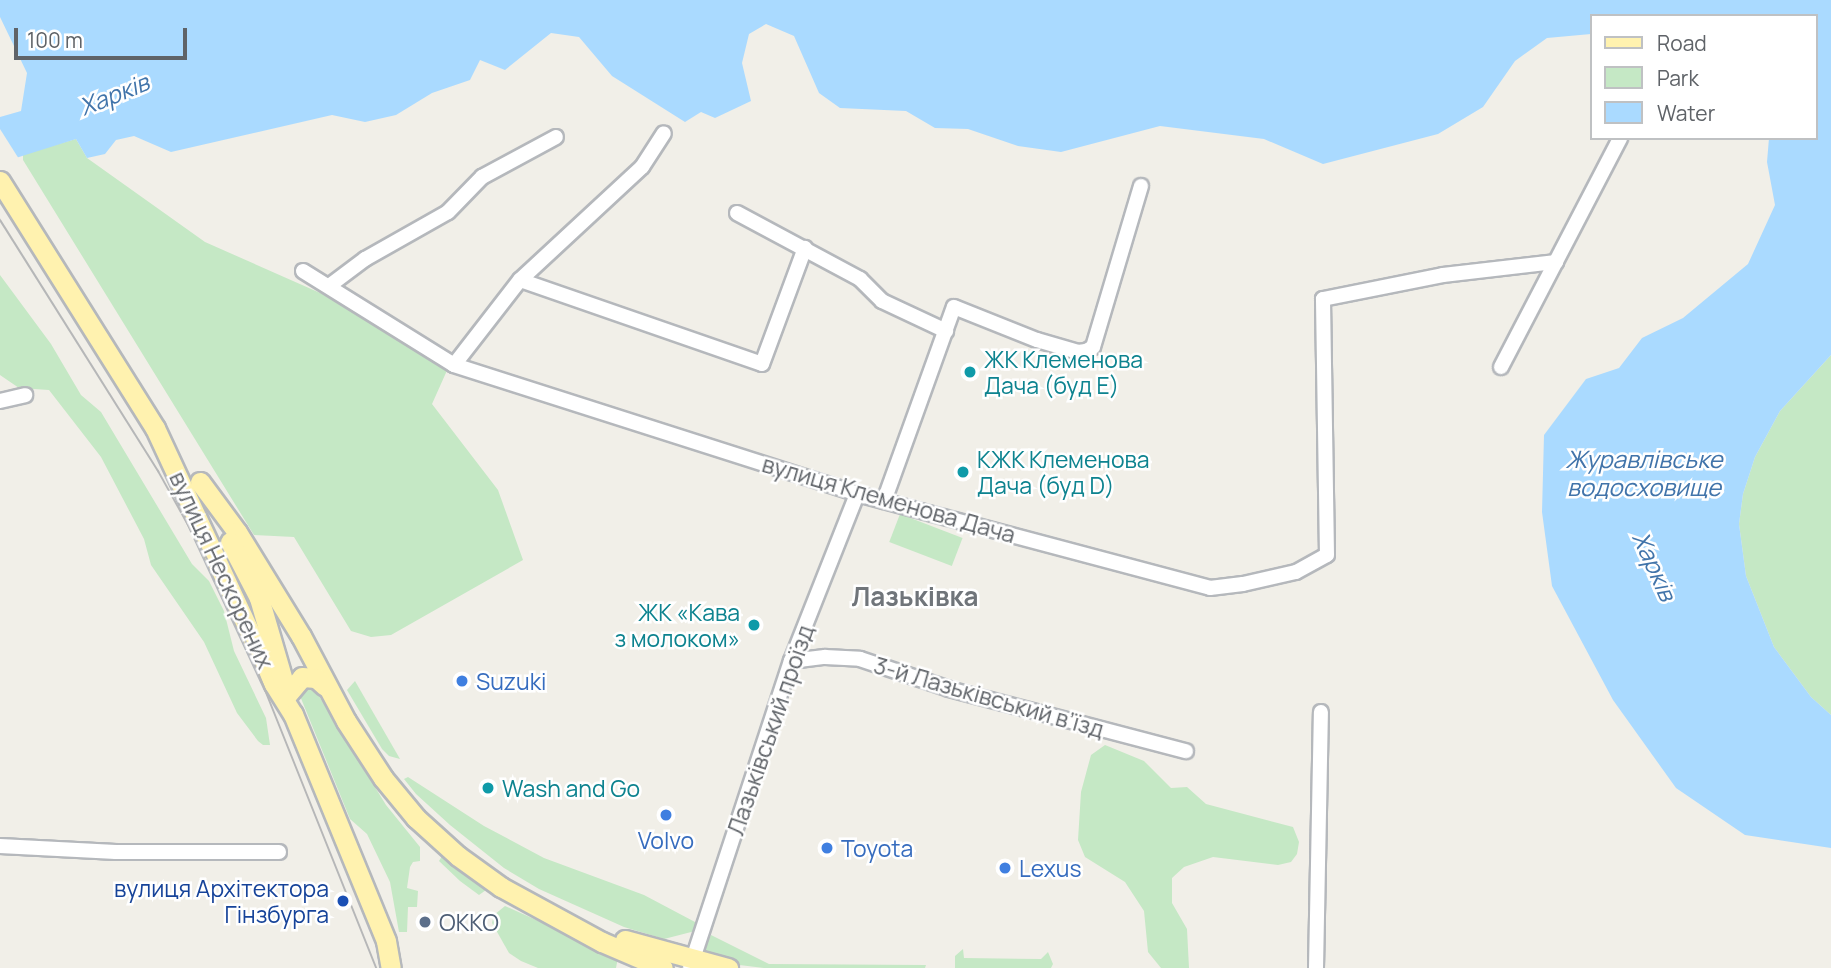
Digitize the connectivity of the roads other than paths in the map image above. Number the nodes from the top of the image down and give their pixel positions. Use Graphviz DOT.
graph roads {
  1 [pos="664,133"];
  2 [pos="556,137"];
  3 [pos="1619,140"];
  4 [pos="0,181"];
  5 [pos="1141,186"];
  6 [pos="737,213"];
  7 [pos="805,248"];
  8 [pos="1556,262"];
  9 [pos="303,271"];
  10 [pos="520,280"];
  11 [pos="329,286"];
  12 [pos="946,331"];
  13 [pos="454,365"];
  14 [pos="1501,367"];
  15 [pos="25,396"];
  16 [pos="0,401"];
  17 [pos="192,487"];
  18 [pos="857,494"];
  19 [pos="884,501"];
  20 [pos="259,598"];
  21 [pos="791,661"];
  22 [pos="325,685"];
  23 [pos="289,703"];
  24 [pos="1321,712"];
  25 [pos="1186,751"];
  26 [pos="0,846"];
  27 [pos="279,852"];
  28 [pos="542,910"];
  29 [pos="622,959"];
  30 [pos="692,964"];
  31 [pos="391,968"];
  32 [pos="663,968"];
  33 [pos="728,968"];
  34 [pos="1316,968"];
  1 -- 10 [label="street"];
  2 -- 11 [label="street"];
  3 -- 8 [label="street"];
  4 -- 17 [label="main road, вулиця Нескорених"];
  5 -- 12 [label="street"];
  6 -- 7 [label="street"];
  7 -- 10 [label="street"];
  7 -- 12 [label="street"];
  8 -- 14 [label="street"];
  8 -- 19 [label="street, вулиця Клеменова Дача"];
  9 -- 11 [label="street, вулиця Клеменова Дача"];
  10 -- 13 [label="street"];
  11 -- 13 [label="street, вулиця Клеменова Дача"];
  12 -- 19 [label="street"];
  13 -- 18 [label="street, вулиця Клеменова Дача"];
  15 -- 16 [label="street"];
  17 -- 20 [label="main road"];
  17 -- 22 [label="main road"];
  17 -- 23 [label="main road, вулиця Нескорених"];
  18 -- 19 [label="street, вулиця Клеменова Дача"];
  18 -- 21 [label="street, Лазьківський проїзд"];
  20 -- 22 [label="main road"];
  20 -- 23 [label="main road, вулиця Нескорених"];
  21 -- 25 [label="street, 3-й Лазьківський в’їзд"];
  21 -- 30 [label="street, Лазьківський проїзд"];
  22 -- 23 [label="main road"];
  22 -- 28 [label="main road"];
  23 -- 31 [label="main road, вулиця Нескорених"];
  24 -- 34 [label="street"];
  26 -- 27 [label="street"];
  28 -- 29 [label="main road"];
  28 -- 30 [label="main road"];
  29 -- 32 [label="main road"];
  30 -- 33 [label="main road"];
}
